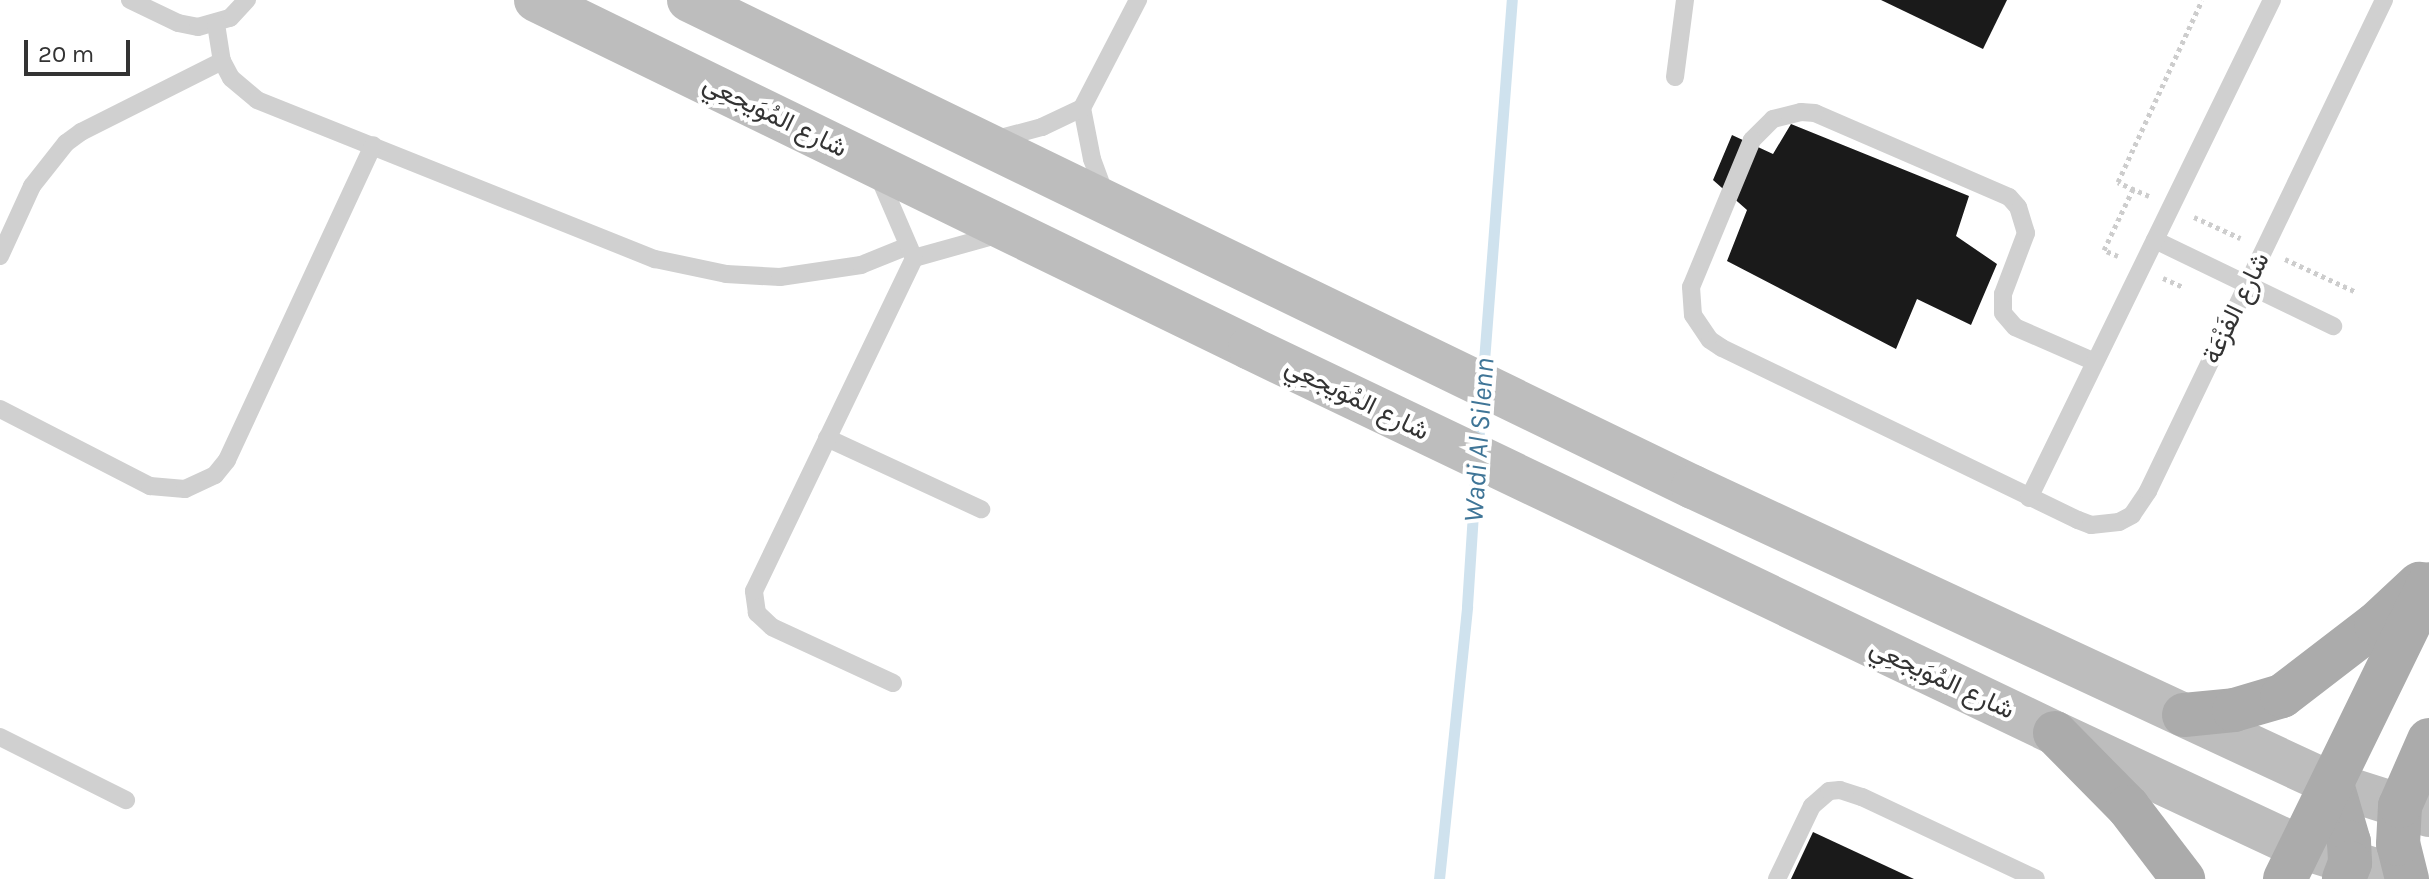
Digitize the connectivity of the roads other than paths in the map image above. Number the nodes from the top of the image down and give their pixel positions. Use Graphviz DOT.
graph roads {
  1 [pos="130,0"];
  2 [pos="247,0"];
  3 [pos="536,0"];
  4 [pos="689,0"];
  5 [pos="1138,0"];
  6 [pos="1685,0"];
  7 [pos="2272,0"];
  8 [pos="2384,0"];
  9 [pos="216,24"];
  10 [pos="222,61"];
  11 [pos="1675,77"];
  12 [pos="1082,108"];
  13 [pos="978,142"];
  14 [pos="373,145"];
  15 [pos="871,163"];
  16 [pos="1111,207"];
  17 [pos="1011,231"];
  18 [pos="2155,240"];
  19 [pos="911,252"];
  20 [pos="0,256"];
  21 [pos="2248,284"];
  22 [pos="2333,326"];
  23 [pos="2095,362"];
  24 [pos="0,409"];
  25 [pos="827,438"];
  26 [pos="2029,498"];
  27 [pos="981,509"];
  28 [pos="2429,573"];
  29 [pos="2429,584"];
  30 [pos="893,683"];
  31 [pos="2184,715"];
  32 [pos="2055,733"];
  33 [pos="0,737"];
  34 [pos="2429,740"];
  35 [pos="2332,784"];
  36 [pos="126,800"];
  37 [pos="2419,819"];
  38 [pos="2293,863"];
  39 [pos="2347,871"];
  40 [pos="2002,872"];
  41 [pos="1777,879"];
  42 [pos="2036,879"];
  43 [pos="2183,879"];
  44 [pos="2407,879"];
  1 -- 9 [label="lane"];
  2 -- 9 [label="lane"];
  3 -- 15 [label="street, شارع المُوَيجعِي"];
  4 -- 13 [label="street"];
  5 -- 12 [label="lane"];
  6 -- 11 [label="lane"];
  7 -- 18 [label="lane"];
  8 -- 21 [label="lane, شارع الفَزْعَة"];
  9 -- 10 [label="lane"];
  10 -- 14 [label="lane"];
  10 -- 20 [label="lane"];
  12 -- 13 [label="lane"];
  12 -- 16 [label="lane"];
  13 -- 16 [label="street"];
  14 -- 19 [label="lane"];
  14 -- 24 [label="lane"];
  15 -- 17 [label="street, شارع المُوَيجعِي"];
  15 -- 19 [label="lane"];
  16 -- 31 [label="street"];
  17 -- 19 [label="lane"];
  17 -- 32 [label="street, شارع المُوَيجعِي"];
  18 -- 21 [label="lane"];
  18 -- 23 [label="lane"];
  19 -- 25 [label="lane"];
  21 -- 22 [label="lane"];
  21 -- 26 [label="lane, شارع الفَزْعَة"];
  23 -- 26 [label="lane"];
  23 -- 26 [label="lane, شارع الفَزْعَة"];
  25 -- 27 [label="lane"];
  25 -- 30 [label="lane"];
  28 -- 31 [label="main road"];
  29 -- 35 [label="main road"];
  31 -- 35 [label="street"];
  32 -- 38 [label="street, شارع المُوَيجعِي"];
  32 -- 43 [label="main road"];
  33 -- 36 [label="lane"];
  34 -- 37 [label="main road"];
  35 -- 37 [label="street"];
  35 -- 38 [label="main road"];
  35 -- 39 [label="main road"];
  37 -- 44 [label="main road"];
  38 -- 39 [label="street, شارع المُوَيجعِي"];
  39 -- 44 [label="street, شارع المُوَيجعِي"];
  40 -- 41 [label="lane"];
  40 -- 42 [label="lane"];
}
